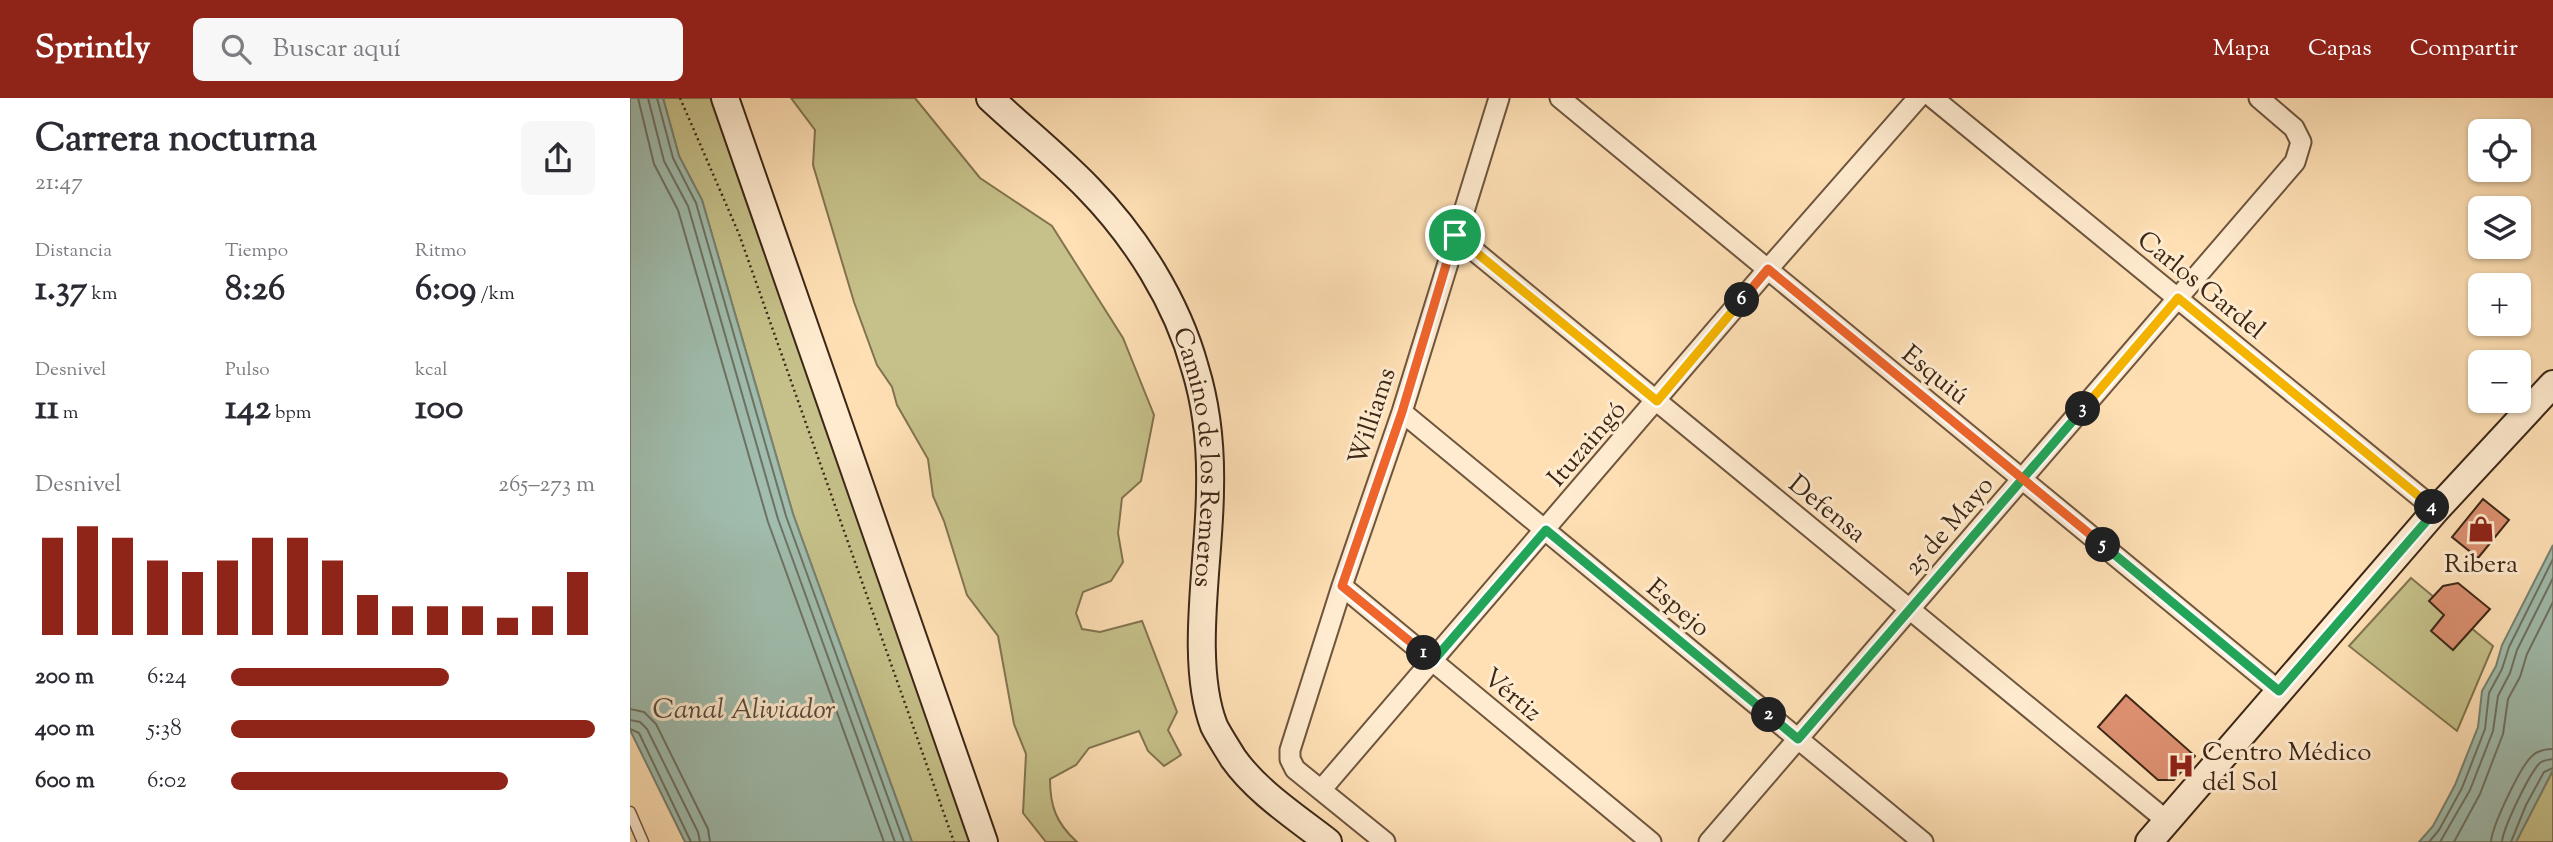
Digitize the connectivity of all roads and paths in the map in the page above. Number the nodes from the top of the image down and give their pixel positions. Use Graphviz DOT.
graph roads {
  1 [pos="680,98"];
  2 [pos="725,98"];
  3 [pos="990,98"];
  4 [pos="1499,98"];
  5 [pos="1560,98"];
  6 [pos="1918,98"];
  7 [pos="1933,98"];
  8 [pos="2259,98"];
  9 [pos="1455,235"];
  10 [pos="1768,269"];
  11 [pos="2178,298"];
  12 [pos="2553,384"];
  13 [pos="1657,401"];
  14 [pos="1402,412"];
  15 [pos="2022,479"];
  16 [pos="2436,510"];
  17 [pos="1546,530"];
  18 [pos="1342,586"];
  19 [pos="1910,609"];
  20 [pos="1433,661"];
  21 [pos="2279,691"];
  22 [pos="1798,739"];
  23 [pos="1321,790"];
  24 [pos="630,812"];
  25 [pos="2167,821"];
  26 [pos="643,842"];
  27 [pos="954,842"];
  28 [pos="984,842"];
  29 [pos="1328,842"];
  30 [pos="1385,842"];
  31 [pos="1651,842"];
  32 [pos="1709,842"];
  33 [pos="1923,842"];
  34 [pos="2149,842"];
  1 -- 27 [label="path"];
  2 -- 28 [label="main road"];
  3 -- 29 [label="main road, Camino de los Remeros"];
  4 -- 9 [label="street, Williams"];
  5 -- 10 [label="street, Esquiú"];
  6 -- 10 [label="street, Ituzaingó"];
  7 -- 11 [label="street, Carlos Gardel"];
  8 -- 11 [label="street, 25 de Mayo"];
  9 -- 13 [label="street, Defensa"];
  9 -- 14 [label="street, Williams"];
  10 -- 13 [label="street, Ituzaingó"];
  10 -- 15 [label="street, Esquiú"];
  11 -- 15 [label="street, 25 de Mayo"];
  11 -- 16 [label="street, Carlos Gardel"];
  12 -- 16 [label="main road"];
  13 -- 17 [label="street, Ituzaingó"];
  13 -- 19 [label="street, Defensa"];
  14 -- 17 [label="street, Espejo"];
  14 -- 18 [label="street, Williams"];
  15 -- 19 [label="street, 25 de Mayo"];
  15 -- 21 [label="street, Esquiú"];
  16 -- 21 [label="main road"];
  17 -- 20 [label="street, Ituzaingó"];
  17 -- 22 [label="street, Espejo"];
  18 -- 20 [label="street, Vértiz"];
  18 -- 23 [label="street, Williams"];
  19 -- 22 [label="street, 25 de Mayo"];
  19 -- 25 [label="street, Defensa"];
  20 -- 23 [label="street, Ituzaingó"];
  20 -- 31 [label="street, Vértiz"];
  21 -- 25 [label="main road"];
  22 -- 32 [label="street, 25 de Mayo"];
  22 -- 33 [label="street, Espejo"];
  23 -- 30 [label="street"];
  24 -- 26 [label="lane"];
  25 -- 34 [label="main road"];
}
